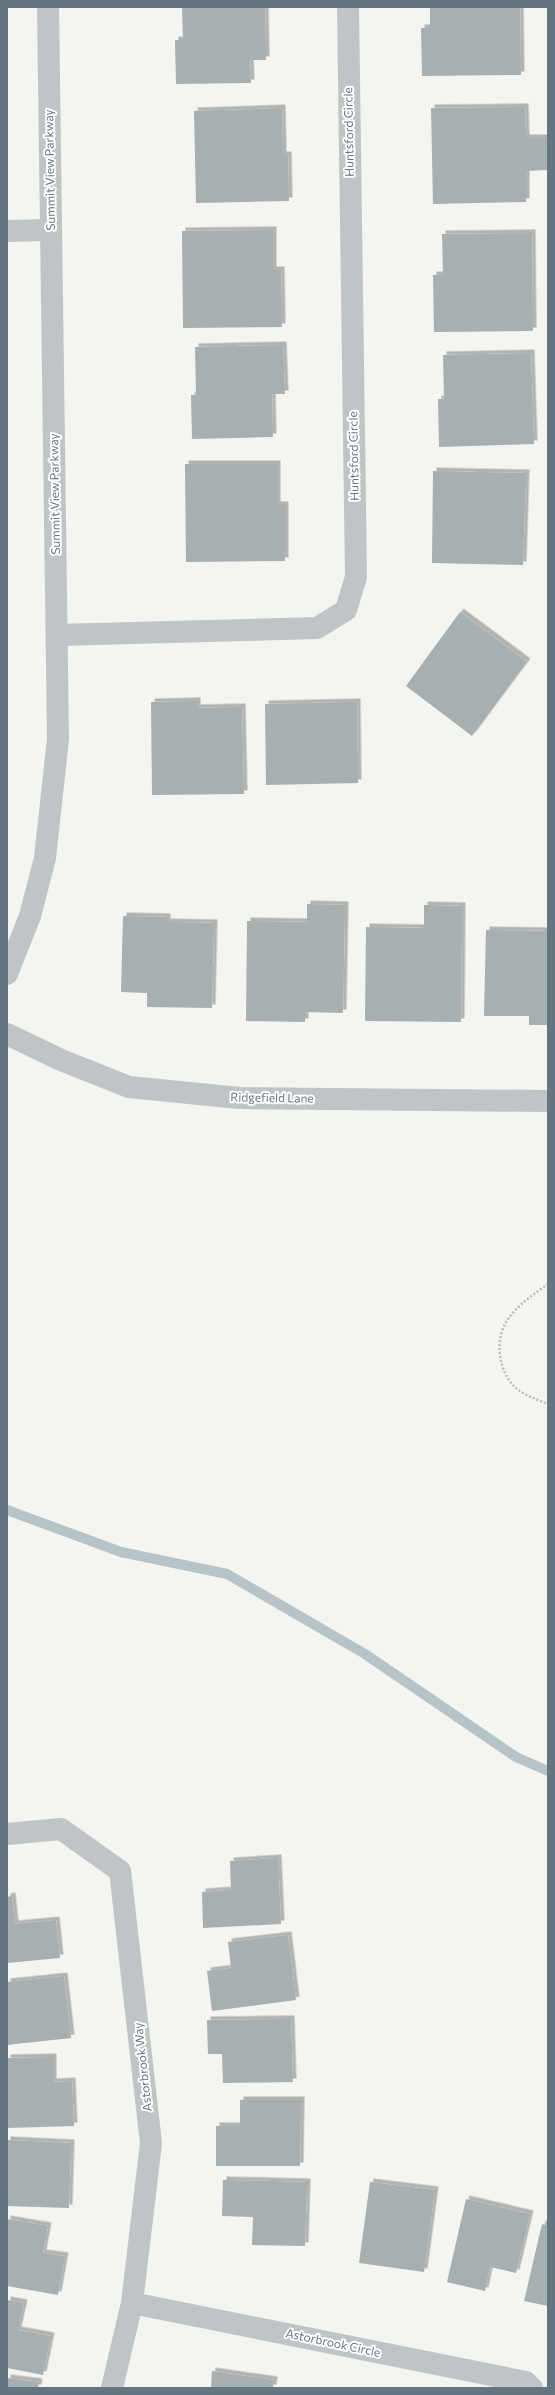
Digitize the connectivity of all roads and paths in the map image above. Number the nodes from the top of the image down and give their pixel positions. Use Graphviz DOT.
graph roads {
  1 [pos="48,7"];
  2 [pos="348,7"];
  3 [pos="51,230"];
  4 [pos="7,231"];
  5 [pos="57,635"];
  6 [pos="7,974"];
  7 [pos="7,1034"];
  8 [pos="548,1101"];
  9 [pos="548,1284"];
  10 [pos="548,1404"];
  11 [pos="7,1834"];
  12 [pos="132,2303"];
  13 [pos="112,2388"];
  14 [pos="532,2388"];
  1 -- 3 [label="street, Summit View Parkway"];
  2 -- 5 [label="street, Huntsford Circle"];
  3 -- 4 [label="street"];
  3 -- 5 [label="street, Summit View Parkway"];
  5 -- 6 [label="street, Summit View Parkway"];
  7 -- 8 [label="street, Ridgefield Lane"];
  9 -- 10 [label="path"];
  11 -- 12 [label="street, Astorbrook Way"];
  12 -- 13 [label="street, Astorbrook Way"];
  12 -- 14 [label="street, Astorbrook Circle"];
}
